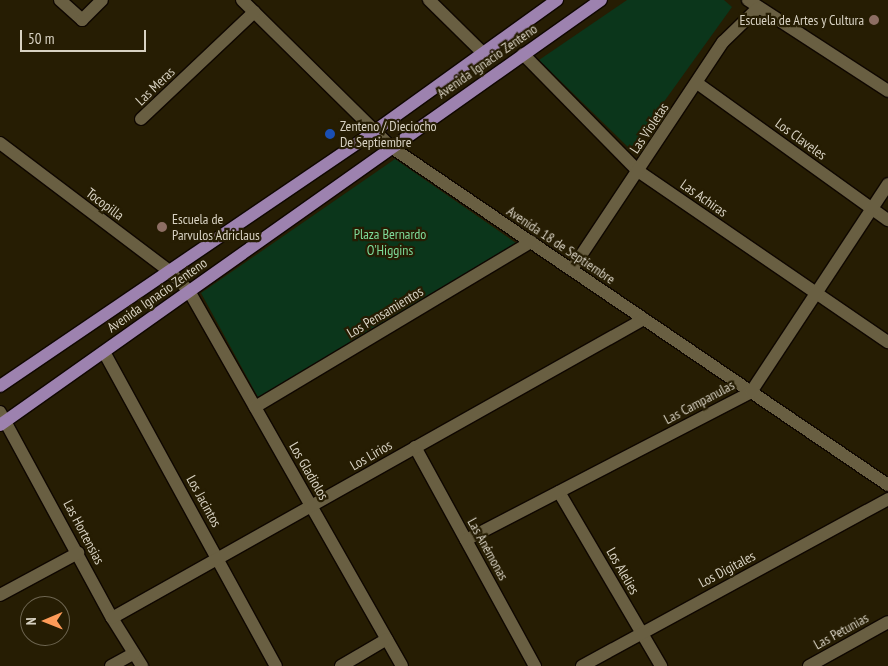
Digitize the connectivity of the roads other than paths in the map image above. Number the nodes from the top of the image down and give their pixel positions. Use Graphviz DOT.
graph roads {
  1 [pos="60,0"];
  2 [pos="102,0"];
  3 [pos="242,0"];
  4 [pos="429,0"];
  5 [pos="557,0"];
  6 [pos="601,0"];
  7 [pos="753,4"];
  8 [pos="254,12"];
  9 [pos="483,53"];
  10 [pos="523,54"];
  11 [pos="697,83"];
  12 [pos="888,91"];
  13 [pos="141,119"];
  14 [pos="376,130"];
  15 [pos="0,143"];
  16 [pos="391,147"];
  17 [pos="638,171"];
  18 [pos="888,184"];
  19 [pos="871,209"];
  20 [pos="888,220"];
  21 [pos="531,242"];
  22 [pos="572,269"];
  23 [pos="169,271"];
  24 [pos="189,291"];
  25 [pos="816,293"];
  26 [pos="644,319"];
  27 [pos="888,342"];
  28 [pos="104,352"];
  29 [pos="0,386"];
  30 [pos="751,392"];
  31 [pos="254,407"];
  32 [pos="2,419"];
  33 [pos="415,447"];
  34 [pos="888,485"];
  35 [pos="559,492"];
  36 [pos="888,499"];
  37 [pos="312,507"];
  38 [pos="466,540"];
  39 [pos="78,553"];
  40 [pos="219,558"];
  41 [pos="0,594"];
  42 [pos="112,618"];
  43 [pos="888,622"];
  44 [pos="641,632"];
  45 [pos="387,639"];
  46 [pos="134,653"];
  47 [pos="111,666"];
  48 [pos="142,666"];
  49 [pos="276,666"];
  50 [pos="341,666"];
  51 [pos="402,666"];
  52 [pos="535,666"];
  53 [pos="582,666"];
  54 [pos="661,666"];
  55 [pos="809,666"];
  1 -- 2 [label="street"];
  3 -- 8 [label="street, Avenida 18 de Septiembre"];
  4 -- 9 [label="street"];
  5 -- 9 [label="main road, Avenida Ignacio Zenteno"];
  6 -- 10 [label="main road, Avenida Ignacio Zenteno"];
  7 -- 11 [label="street, Las Violetas"];
  7 -- 12 [label="street"];
  8 -- 13 [label="street, Las Meras"];
  8 -- 14 [label="street, Avenida 18 de Septiembre"];
  9 -- 14 [label="main road, Avenida Ignacio Zenteno"];
  10 -- 16 [label="main road, Avenida Ignacio Zenteno"];
  10 -- 17 [label="street, Las Achiras"];
  11 -- 17 [label="street, Las Violetas"];
  11 -- 19 [label="street, Los Claveles"];
  14 -- 16 [label="street, Avenida 18 de Septiembre"];
  14 -- 23 [label="main road, Avenida Ignacio Zenteno"];
  15 -- 23 [label="street, Tocopilla"];
  16 -- 21 [label="street, Avenida 18 de Septiembre"];
  16 -- 24 [label="main road, Avenida Ignacio Zenteno"];
  17 -- 22 [label="street, Las Violetas"];
  17 -- 25 [label="street, Las Achiras"];
  18 -- 19 [label="street, Las Campanulas"];
  19 -- 20 [label="street, Los Claveles"];
  19 -- 25 [label="street, Las Campanulas"];
  21 -- 22 [label="street, Avenida 18 de Septiembre"];
  21 -- 31 [label="street, Los Pensamientos"];
  22 -- 26 [label="street, Avenida 18 de Septiembre"];
  23 -- 24 [label="street, Tocopilla"];
  23 -- 29 [label="main road, Avenida Ignacio Zenteno"];
  24 -- 28 [label="main road, Avenida Ignacio Zenteno"];
  24 -- 31 [label="street, Los Gladiolos"];
  25 -- 27 [label="street, Las Achiras"];
  25 -- 30 [label="street, Las Campanulas"];
  26 -- 30 [label="street, Avenida 18 de Septiembre"];
  26 -- 33 [label="street, Los Lirios"];
  28 -- 32 [label="main road, Avenida Ignacio Zenteno"];
  28 -- 40 [label="street, Los Jacintos"];
  30 -- 34 [label="street, Avenida 18 de Septiembre"];
  30 -- 35 [label="street, Las Campanulas"];
  31 -- 37 [label="street, Los Gladiolos"];
  32 -- 39 [label="street, Las Hortensias"];
  33 -- 37 [label="street, Los Lirios"];
  33 -- 38 [label="street, Las Anémonas"];
  35 -- 38 [label="street, Las Campanulas"];
  35 -- 44 [label="street, Los Alelies"];
  36 -- 44 [label="street, Los Digitales"];
  37 -- 40 [label="street, Los Lirios"];
  37 -- 45 [label="street, Los Gladiolos"];
  38 -- 52 [label="street, Las Anémonas"];
  39 -- 41 [label="street"];
  39 -- 42 [label="street, Las Hortensias"];
  40 -- 42 [label="street, Los Lirios"];
  40 -- 49 [label="street, Los Jacintos"];
  42 -- 46 [label="street, Las Hortensias"];
  43 -- 55 [label="street, Las Petunias"];
  44 -- 53 [label="street, Los Digitales"];
  44 -- 54 [label="street, Los Alelies"];
  45 -- 50 [label="street"];
  45 -- 51 [label="street, Los Gladiolos"];
  46 -- 47 [label="street"];
  46 -- 48 [label="street, Las Hortensias"];
}
